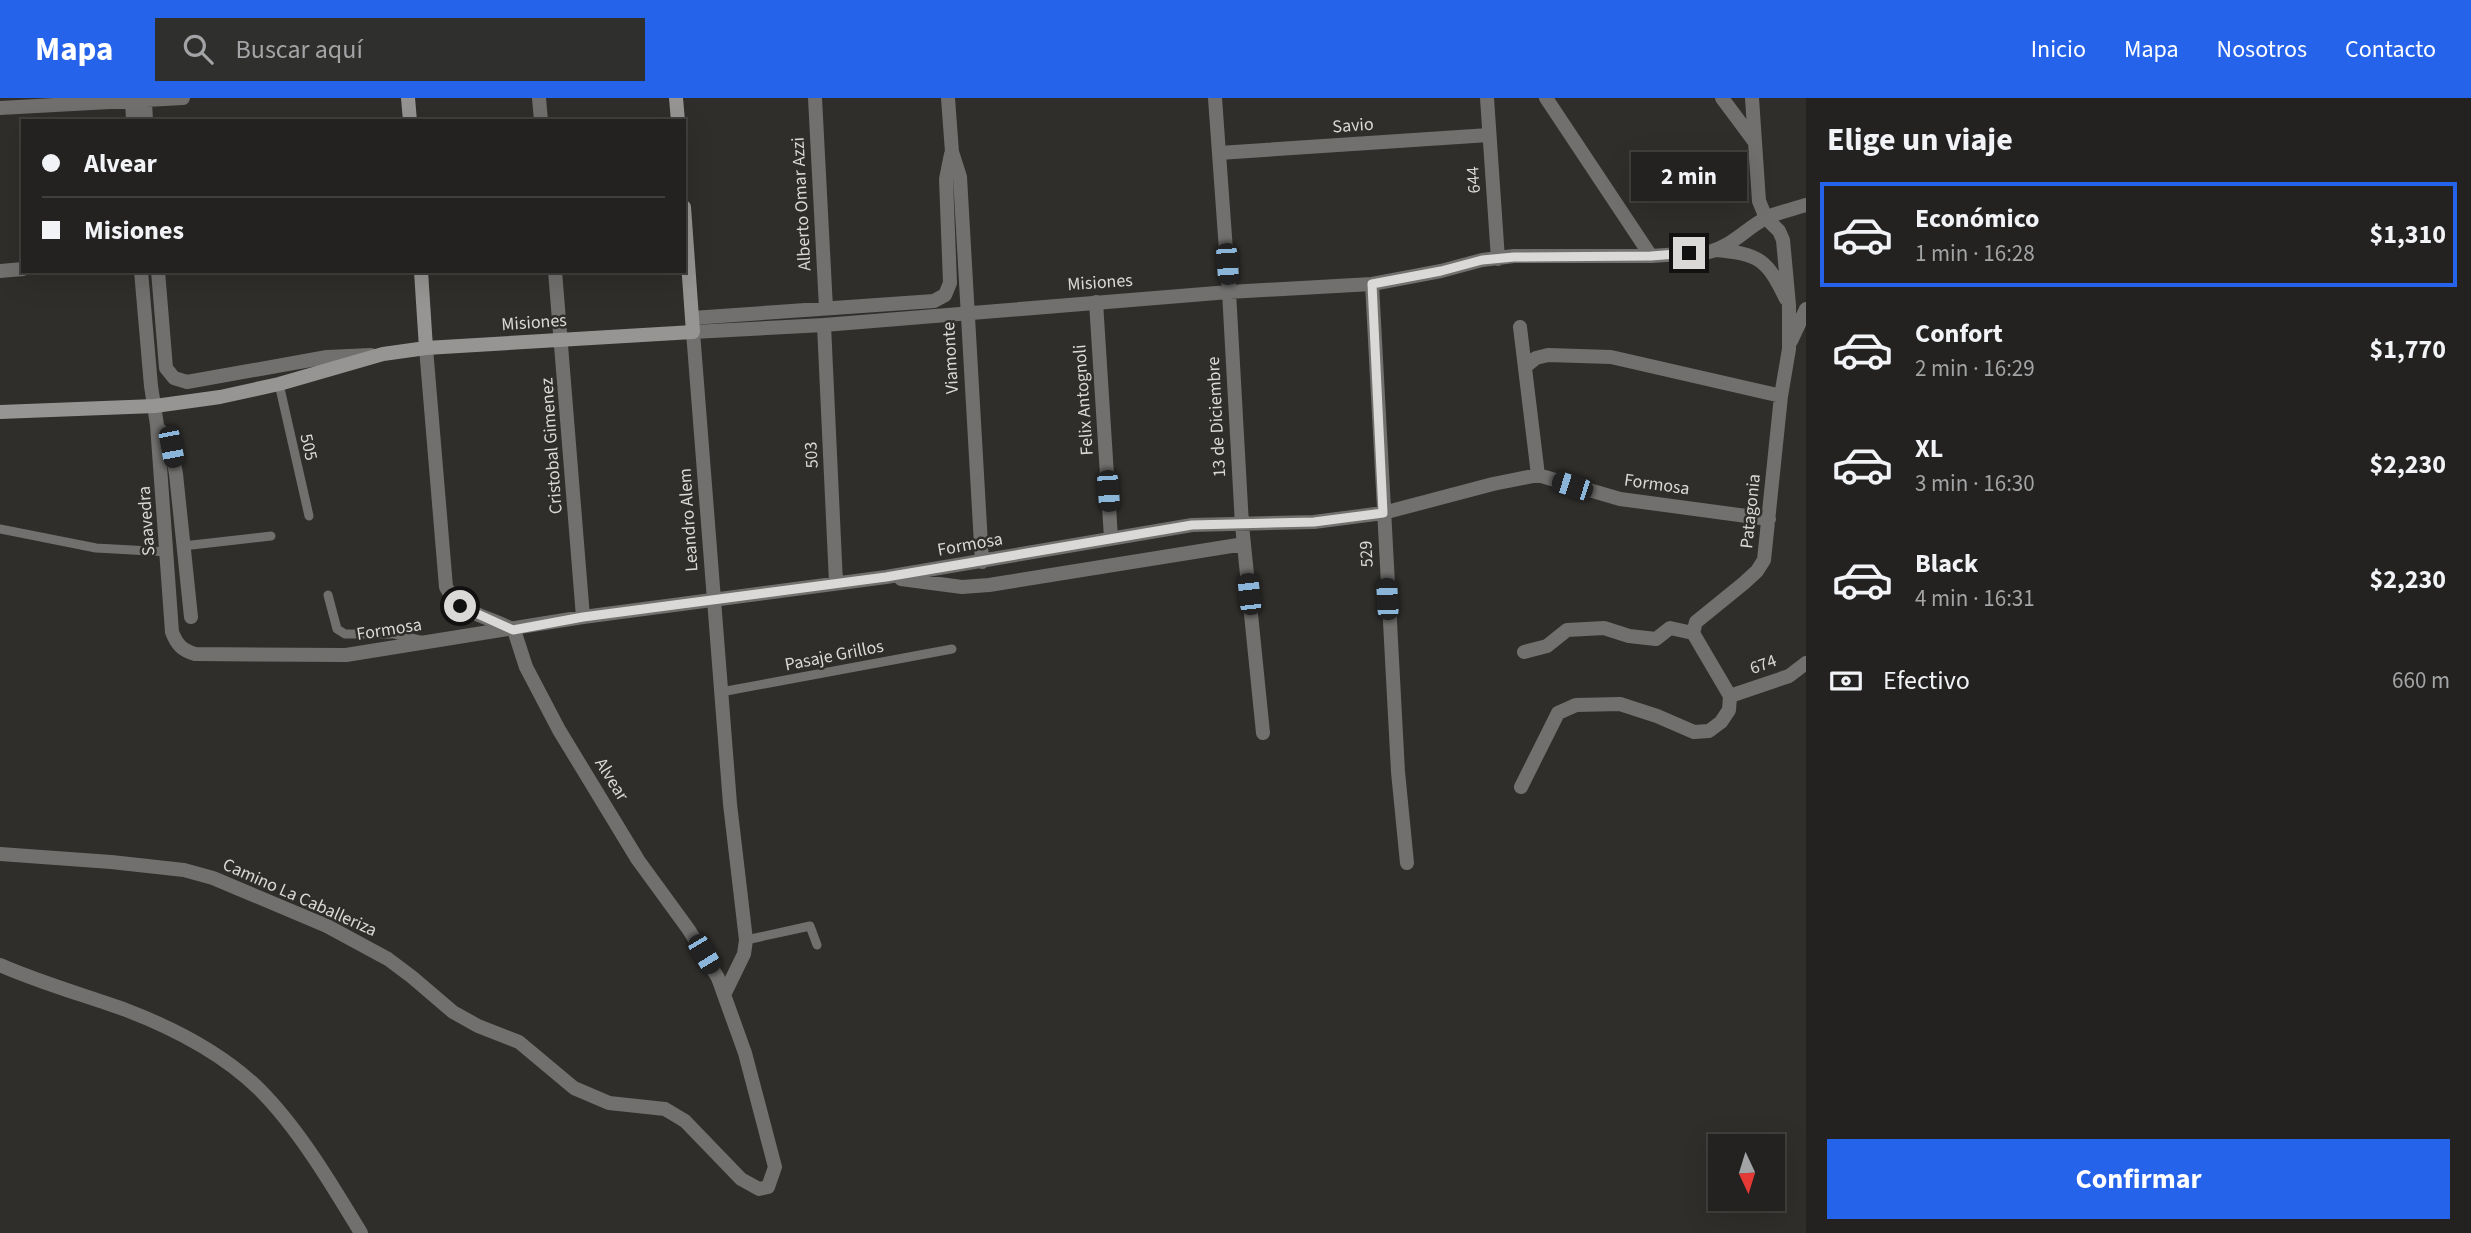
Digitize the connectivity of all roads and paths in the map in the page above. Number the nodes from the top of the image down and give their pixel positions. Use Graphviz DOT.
graph roads {
  1 [pos="183,98"];
  2 [pos="408,98"];
  3 [pos="539,98"];
  4 [pos="677,98"];
  5 [pos="815,98"];
  6 [pos="948,98"];
  7 [pos="1215,98"];
  8 [pos="1487,98"];
  9 [pos="1546,98"];
  10 [pos="1722,98"];
  11 [pos="1752,98"];
  12 [pos="136,100"];
  13 [pos="0,108"];
  14 [pos="133,119"];
  15 [pos="145,119"];
  16 [pos="410,119"];
  17 [pos="541,119"];
  18 [pos="678,119"];
  19 [pos="1489,135"];
  20 [pos="1755,142"];
  21 [pos="952,152"];
  22 [pos="1219,153"];
  23 [pos="1806,205"];
  24 [pos="1766,218"];
  25 [pos="686,233"];
  26 [pos="1716,250"];
  27 [pos="1651,256"];
  28 [pos="1498,259"];
  29 [pos="21,269"];
  30 [pos="0,271"];
  31 [pos="141,273"];
  32 [pos="159,273"];
  33 [pos="421,273"];
  34 [pos="555,273"];
  35 [pos="1372,284"];
  36 [pos="1229,292"];
  37 [pos="946,295"];
  38 [pos="1096,302"];
  39 [pos="1789,305"];
  40 [pos="826,307"];
  41 [pos="1806,309"];
  42 [pos="967,312"];
  43 [pos="693,325"];
  44 [pos="824,325"];
  45 [pos="1520,327"];
  46 [pos="562,340"];
  47 [pos="1789,346"];
  48 [pos="426,348"];
  49 [pos="383,354"];
  50 [pos="1526,366"];
  51 [pos="279,384"];
  52 [pos="1781,396"];
  53 [pos="155,406"];
  54 [pos="0,412"];
  55 [pos="157,425"];
  56 [pos="1538,475"];
  57 [pos="1383,513"];
  58 [pos="309,516"];
  59 [pos="1769,519"];
  60 [pos="1242,525"];
  61 [pos="0,529"];
  62 [pos="271,536"];
  63 [pos="1111,537"];
  64 [pos="1244,544"];
  65 [pos="183,546"];
  66 [pos="168,552"];
  67 [pos="982,562"];
  68 [pos="886,577"];
  69 [pos="836,583"];
  70 [pos="328,595"];
  71 [pos="714,599"];
  72 [pos="191,617"];
  73 [pos="583,617"];
  74 [pos="513,630"];
  75 [pos="1693,633"];
  76 [pos="429,642"];
  77 [pos="176,643"];
  78 [pos="952,649"];
  79 [pos="1524,652"];
  80 [pos="1806,663"];
  81 [pos="721,692"];
  82 [pos="1730,696"];
  83 [pos="1263,733"];
  84 [pos="1521,788"];
  85 [pos="0,854"];
  86 [pos="1407,863"];
  87 [pos="746,940"];
  88 [pos="817,945"];
  89 [pos="0,965"];
  90 [pos="725,993"];
  91 [pos="665,1109"];
  92 [pos="361,1233"];
  1 -- 12 [label="street"];
  2 -- 16 [label="main road"];
  3 -- 17 [label="street"];
  4 -- 18 [label="main road"];
  5 -- 40 [label="street, Alberto Omar Azzi"];
  6 -- 21 [label="street, Viamonte"];
  7 -- 22 [label="street, 13 de Diciembre"];
  8 -- 19 [label="street, 644"];
  9 -- 27 [label="street"];
  10 -- 20 [label="street"];
  11 -- 20 [label="street, Patagonia"];
  12 -- 13 [label="street"];
  12 -- 14 [label="street"];
  12 -- 15 [label="street"];
  19 -- 22 [label="street, Savio"];
  19 -- 28 [label="street, 644"];
  20 -- 24 [label="street, Patagonia"];
  21 -- 37 [label="street, Viamonte"];
  21 -- 42 [label="street, Viamonte"];
  22 -- 36 [label="street, 13 de Diciembre"];
  23 -- 24 [label="street, Misiones"];
  24 -- 26 [label="street, Misiones"];
  24 -- 39 [label="street, Patagonia"];
  25 -- 43 [label="main road, Leandro Alem"];
  26 -- 27 [label="street, Misiones"];
  26 -- 39 [label="street"];
  27 -- 28 [label="street, Misiones"];
  28 -- 35 [label="street, Misiones"];
  29 -- 30 [label="street"];
  31 -- 53 [label="street, Saavedra"];
  32 -- 49 [label="street, Misiones"];
  33 -- 48 [label="main road"];
  34 -- 46 [label="street, Cristobal Gimenez"];
  35 -- 36 [label="street, Misiones"];
  35 -- 57 [label="street, 529"];
  36 -- 38 [label="street, Misiones"];
  36 -- 60 [label="street, 13 de Diciembre"];
  37 -- 40 [label="street, Misiones"];
  38 -- 42 [label="street, Misiones"];
  38 -- 63 [label="street, Felix Antognoli"];
  39 -- 47 [label="street, Patagonia"];
  40 -- 43 [label="street, Misiones"];
  41 -- 47 [label="street"];
  42 -- 44 [label="street, Misiones"];
  42 -- 67 [label="street, Viamonte"];
  43 -- 44 [label="street, Misiones"];
  43 -- 46 [label="main road, Misiones"];
  43 -- 71 [label="street, Leandro Alem"];
  44 -- 69 [label="street, 503"];
  45 -- 50 [label="street"];
  46 -- 48 [label="main road, Misiones"];
  46 -- 73 [label="street, Cristobal Gimenez"];
  47 -- 52 [label="street, Patagonia"];
  48 -- 49 [label="main road, Misiones"];
  48 -- 74 [label="street"];
  49 -- 51 [label="main road, Misiones"];
  50 -- 52 [label="street"];
  50 -- 56 [label="street"];
  51 -- 53 [label="main road, Misiones"];
  51 -- 58 [label="lane, 505"];
  52 -- 59 [label="street, Patagonia"];
  53 -- 54 [label="main road, Misiones"];
  53 -- 55 [label="street, Saavedra"];
  55 -- 65 [label="street"];
  55 -- 66 [label="street, Saavedra"];
  56 -- 57 [label="street, Formosa"];
  56 -- 59 [label="street, Formosa"];
  57 -- 60 [label="street, Formosa"];
  57 -- 86 [label="street, 529"];
  59 -- 75 [label="street, Patagonia"];
  60 -- 63 [label="street, Formosa"];
  60 -- 64 [label="street, 13 de Diciembre"];
  61 -- 66 [label="lane"];
  62 -- 65 [label="lane"];
  63 -- 67 [label="street, Formosa"];
  64 -- 68 [label="street"];
  64 -- 83 [label="street, 13 de Diciembre"];
  65 -- 72 [label="street"];
  66 -- 77 [label="street, Saavedra"];
  67 -- 68 [label="street, Formosa"];
  68 -- 69 [label="street, Formosa"];
  69 -- 71 [label="street, Formosa"];
  70 -- 76 [label="lane"];
  71 -- 73 [label="street, Formosa"];
  71 -- 81 [label="street, Leandro Alem"];
  73 -- 74 [label="street, Formosa"];
  74 -- 76 [label="street, Formosa"];
  74 -- 90 [label="street, Alvear"];
  75 -- 79 [label="street"];
  75 -- 82 [label="street"];
  76 -- 77 [label="street, Formosa"];
  78 -- 81 [label="lane, Pasaje Grillos"];
  80 -- 82 [label="street, 674"];
  81 -- 87 [label="street, Leandro Alem"];
  82 -- 84 [label="street"];
  85 -- 91 [label="street, Camino La Caballeriza"];
  87 -- 88 [label="lane"];
  87 -- 90 [label="street, Leandro Alem"];
  89 -- 92 [label="street"];
  90 -- 91 [label="street, Alvear"];
}
